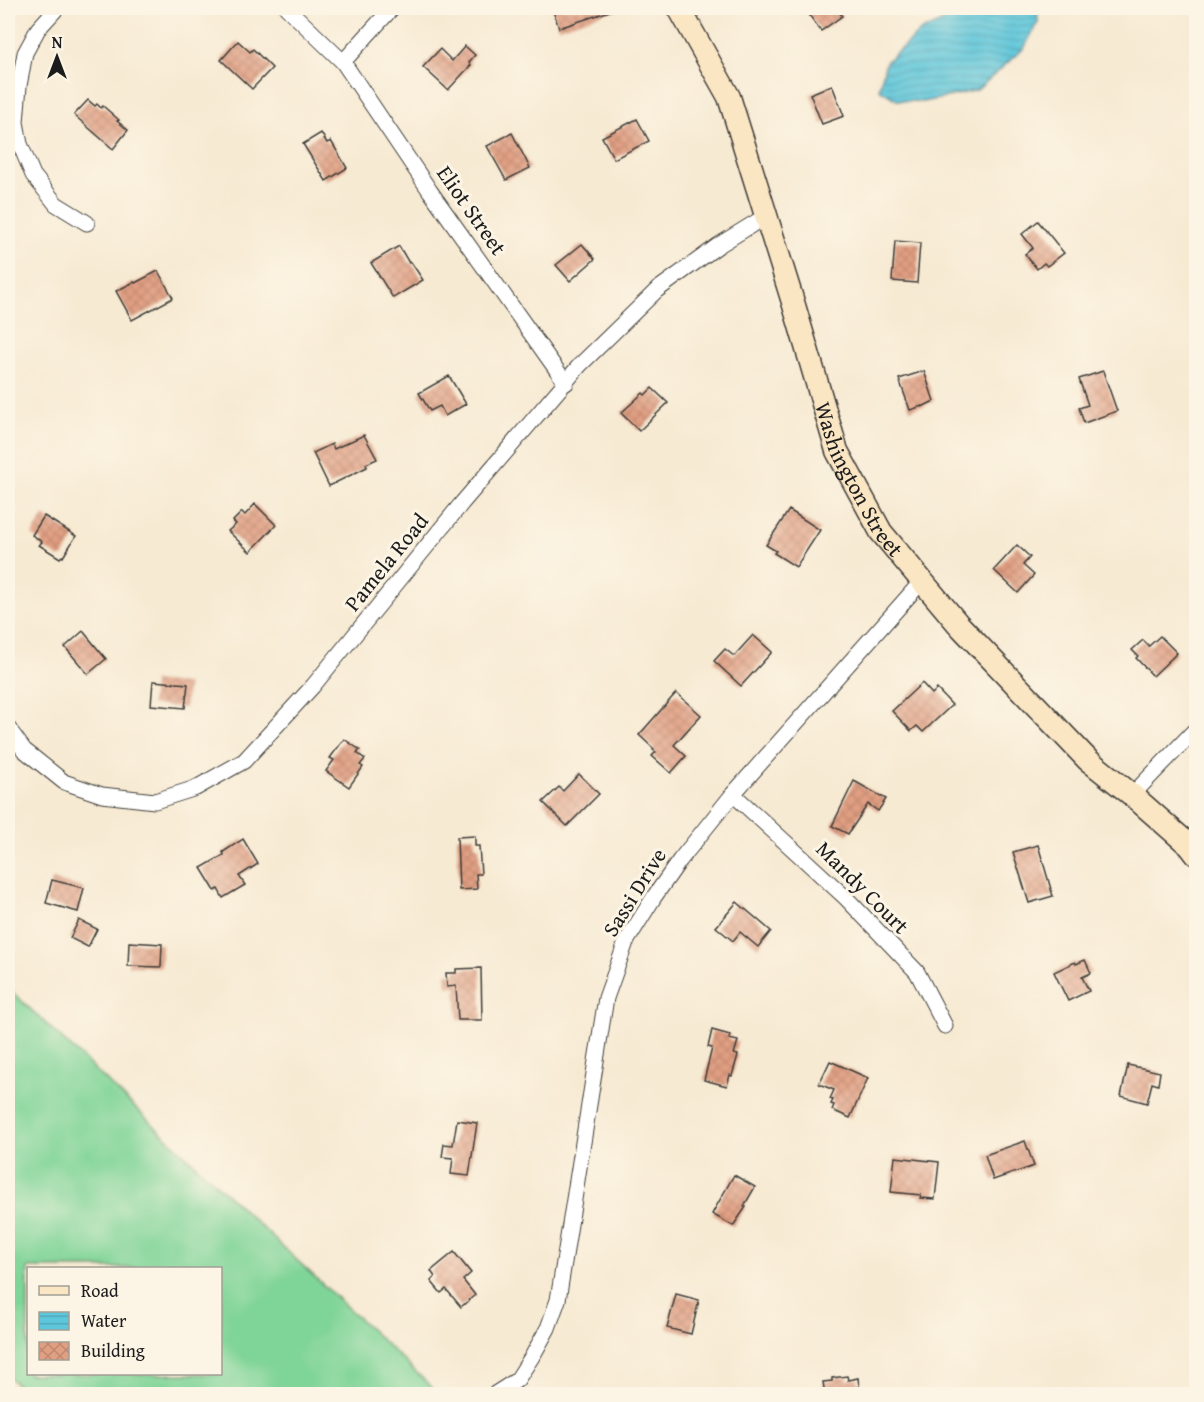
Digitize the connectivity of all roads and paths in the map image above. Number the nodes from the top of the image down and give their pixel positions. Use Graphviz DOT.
graph roads {
  1 [pos="57,8"];
  2 [pos="287,8"];
  3 [pos="392,8"];
  4 [pos="679,8"];
  5 [pos="343,62"];
  6 [pos="766,216"];
  7 [pos="87,223"];
  8 [pos="566,383"];
  9 [pos="922,581"];
  10 [pos="8,728"];
  11 [pos="1197,729"];
  12 [pos="733,794"];
  13 [pos="1132,795"];
  14 [pos="1197,854"];
  15 [pos="945,1026"];
  16 [pos="495,1395"];
  1 -- 7 [label="street"];
  2 -- 5 [label="street"];
  3 -- 5 [label="street"];
  4 -- 6 [label="street, Washington Street"];
  5 -- 8 [label="street, Eliot Street"];
  6 -- 8 [label="street, Pamela Road"];
  6 -- 9 [label="street, Washington Street"];
  8 -- 10 [label="street, Pamela Road"];
  9 -- 12 [label="street, Sassi Drive"];
  9 -- 13 [label="street, Washington Street"];
  11 -- 13 [label="street"];
  12 -- 15 [label="street, Mandy Court"];
  12 -- 16 [label="street, Sassi Drive"];
  13 -- 14 [label="street, Washington Street"];
}
